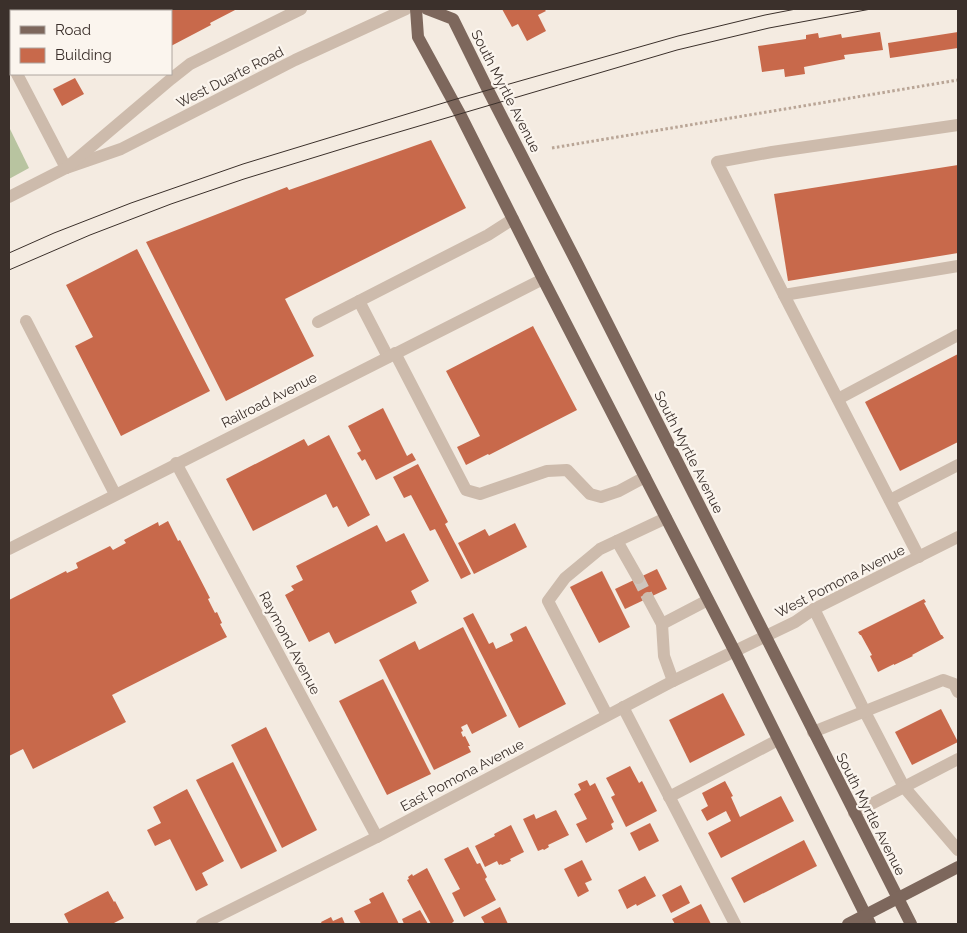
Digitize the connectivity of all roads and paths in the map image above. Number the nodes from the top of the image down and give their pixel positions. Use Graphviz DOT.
graph roads {
  1 [pos="301,9"];
  2 [pos="406,9"];
  3 [pos="416,9"];
  4 [pos="427,9"];
  5 [pos="19,75"];
  6 [pos="958,80"];
  7 [pos="958,125"];
  8 [pos="552,148"];
  9 [pos="66,168"];
  10 [pos="9,197"];
  11 [pos="513,219"];
  12 [pos="958,266"];
  13 [pos="543,279"];
  14 [pos="784,295"];
  15 [pos="359,301"];
  16 [pos="26,321"];
  17 [pos="318,322"];
  18 [pos="958,335"];
  19 [pos="391,355"];
  20 [pos="838,399"];
  21 [pos="176,464"];
  22 [pos="958,465"];
  23 [pos="645,477"];
  24 [pos="115,494"];
  25 [pos="890,500"];
  26 [pos="666,518"];
  27 [pos="958,537"];
  28 [pos="618,541"];
  29 [pos="9,549"];
  30 [pos="919,557"];
  31 [pos="638,578"];
  32 [pos="648,598"];
  33 [pos="708,600"];
  34 [pos="814,609"];
  35 [pos="662,624"];
  36 [pos="765,636"];
  37 [pos="734,650"];
  38 [pos="673,681"];
  39 [pos="958,692"];
  40 [pos="623,707"];
  41 [pos="865,712"];
  42 [pos="607,715"];
  43 [pos="813,732"];
  44 [pos="778,740"];
  45 [pos="958,759"];
  46 [pos="904,786"];
  47 [pos="669,797"];
  48 [pos="854,812"];
  49 [pos="377,837"];
  50 [pos="958,850"];
  51 [pos="958,867"];
  52 [pos="897,899"];
  53 [pos="868,920"];
  54 [pos="202,924"];
  55 [pos="735,924"];
  56 [pos="848,924"];
  57 [pos="910,924"];
  1 -- 9 [label="street"];
  2 -- 9 [label="street, West Duarte Road"];
  3 -- 11 [label="main road"];
  4 -- 36 [label="main road, South Myrtle Avenue"];
  5 -- 9 [label="street"];
  6 -- 8 [label="path"];
  7 -- 14 [label="street"];
  9 -- 10 [label="street"];
  11 -- 13 [label="main road"];
  11 -- 15 [label="street"];
  12 -- 14 [label="street"];
  13 -- 19 [label="street, Railroad Avenue"];
  13 -- 23 [label="main road"];
  14 -- 20 [label="street"];
  15 -- 17 [label="street"];
  15 -- 19 [label="street"];
  16 -- 24 [label="street"];
  18 -- 20 [label="street"];
  19 -- 21 [label="street, Railroad Avenue"];
  19 -- 23 [label="street"];
  20 -- 25 [label="street"];
  21 -- 24 [label="street, Railroad Avenue"];
  21 -- 49 [label="street, Raymond Avenue"];
  22 -- 25 [label="street"];
  23 -- 26 [label="main road"];
  24 -- 29 [label="street, Railroad Avenue"];
  25 -- 30 [label="street"];
  26 -- 28 [label="street"];
  26 -- 33 [label="main road"];
  27 -- 30 [label="street, West Pomona Avenue"];
  28 -- 31 [label="street"];
  28 -- 42 [label="street"];
  30 -- 34 [label="street, West Pomona Avenue"];
  32 -- 35 [label="street"];
  33 -- 35 [label="street"];
  33 -- 37 [label="main road"];
  34 -- 36 [label="street, West Pomona Avenue"];
  34 -- 41 [label="street"];
  35 -- 38 [label="street"];
  36 -- 37 [label="street, West Pomona Avenue"];
  36 -- 43 [label="main road, South Myrtle Avenue"];
  37 -- 38 [label="street, East Pomona Avenue"];
  37 -- 44 [label="main road"];
  38 -- 40 [label="street, East Pomona Avenue"];
  39 -- 41 [label="street"];
  40 -- 42 [label="street, East Pomona Avenue"];
  40 -- 47 [label="street"];
  41 -- 43 [label="street"];
  41 -- 46 [label="street"];
  42 -- 49 [label="street, East Pomona Avenue"];
  43 -- 48 [label="main road, South Myrtle Avenue"];
  44 -- 47 [label="street"];
  44 -- 53 [label="main road"];
  45 -- 46 [label="street"];
  46 -- 48 [label="street"];
  46 -- 50 [label="street"];
  47 -- 55 [label="street"];
  48 -- 52 [label="main road, South Myrtle Avenue"];
  49 -- 54 [label="street, East Pomona Avenue"];
  51 -- 52 [label="main road"];
  52 -- 53 [label="main road"];
  52 -- 57 [label="main road, South Myrtle Avenue"];
  53 -- 56 [label="main road"];
}
